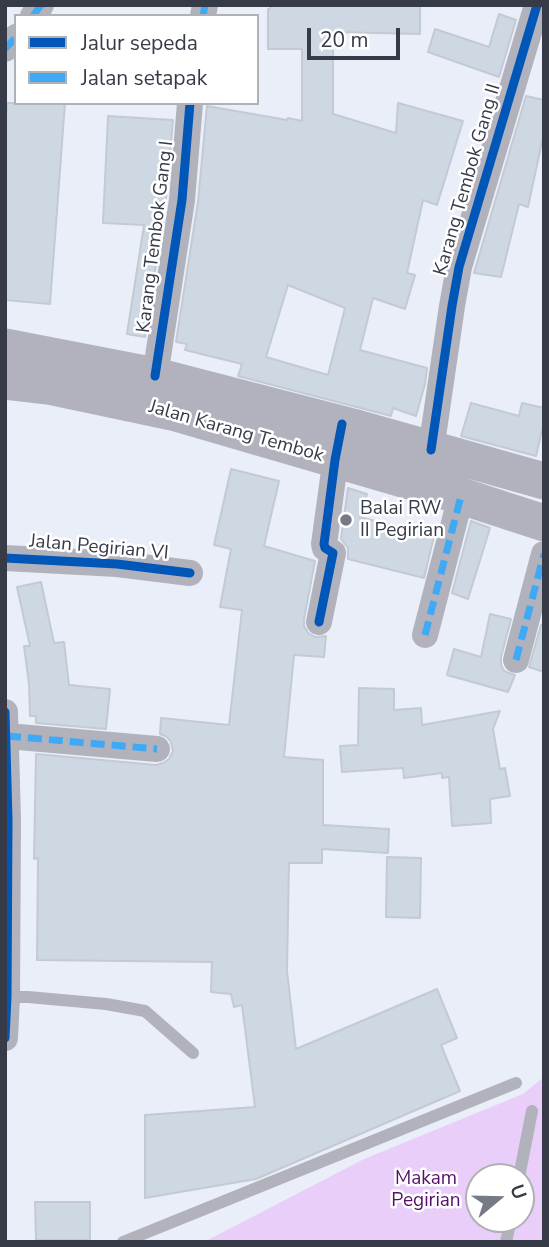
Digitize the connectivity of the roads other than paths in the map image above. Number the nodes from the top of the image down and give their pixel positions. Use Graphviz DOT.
graph roads {
  1 [pos="537,5"];
  2 [pos="190,105"];
  3 [pos="5,347"];
  4 [pos="155,376"];
  5 [pos="5,381"];
  6 [pos="342,424"];
  7 [pos="431,450"];
  8 [pos="335,460"];
  9 [pos="544,481"];
  10 [pos="461,496"];
  11 [pos="544,523"];
  12 [pos="544,554"];
  13 [pos="5,558"];
  14 [pos="190,573"];
  15 [pos="319,622"];
  16 [pos="425,635"];
  17 [pos="516,660"];
  18 [pos="6,724"];
  19 [pos="157,748"];
  20 [pos="7,997"];
  21 [pos="5,1038"];
  22 [pos="193,1053"];
  23 [pos="516,1083"];
  24 [pos="532,1111"];
  25 [pos="522,1163"];
  26 [pos="123,1242"];
  1 -- 7 [label="street, Karang Tembok Gang II"];
  2 -- 4 [label="street, Karang Tembok Gang I"];
  3 -- 4 [label="main road, Jalan Karang Tembok"];
  4 -- 6 [label="main road, Jalan Karang Tembok"];
  5 -- 8 [label="main road, Jalan Karang Tembok"];
  6 -- 7 [label="main road, Jalan Karang Tembok"];
  6 -- 8 [label="street"];
  7 -- 9 [label="main road, Jalan Karang Tembok"];
  8 -- 10 [label="main road, Jalan Karang Tembok"];
  8 -- 15 [label="street"];
  10 -- 11 [label="main road, Jalan Karang Tembok"];
  10 -- 16 [label="street"];
  12 -- 17 [label="street"];
  13 -- 14 [label="street, Jalan Pegirian VI"];
  18 -- 19 [label="street"];
  18 -- 20 [label="street"];
  20 -- 21 [label="street"];
  20 -- 22 [label="lane"];
  23 -- 26 [label="lane"];
  24 -- 25 [label="lane"];
}
